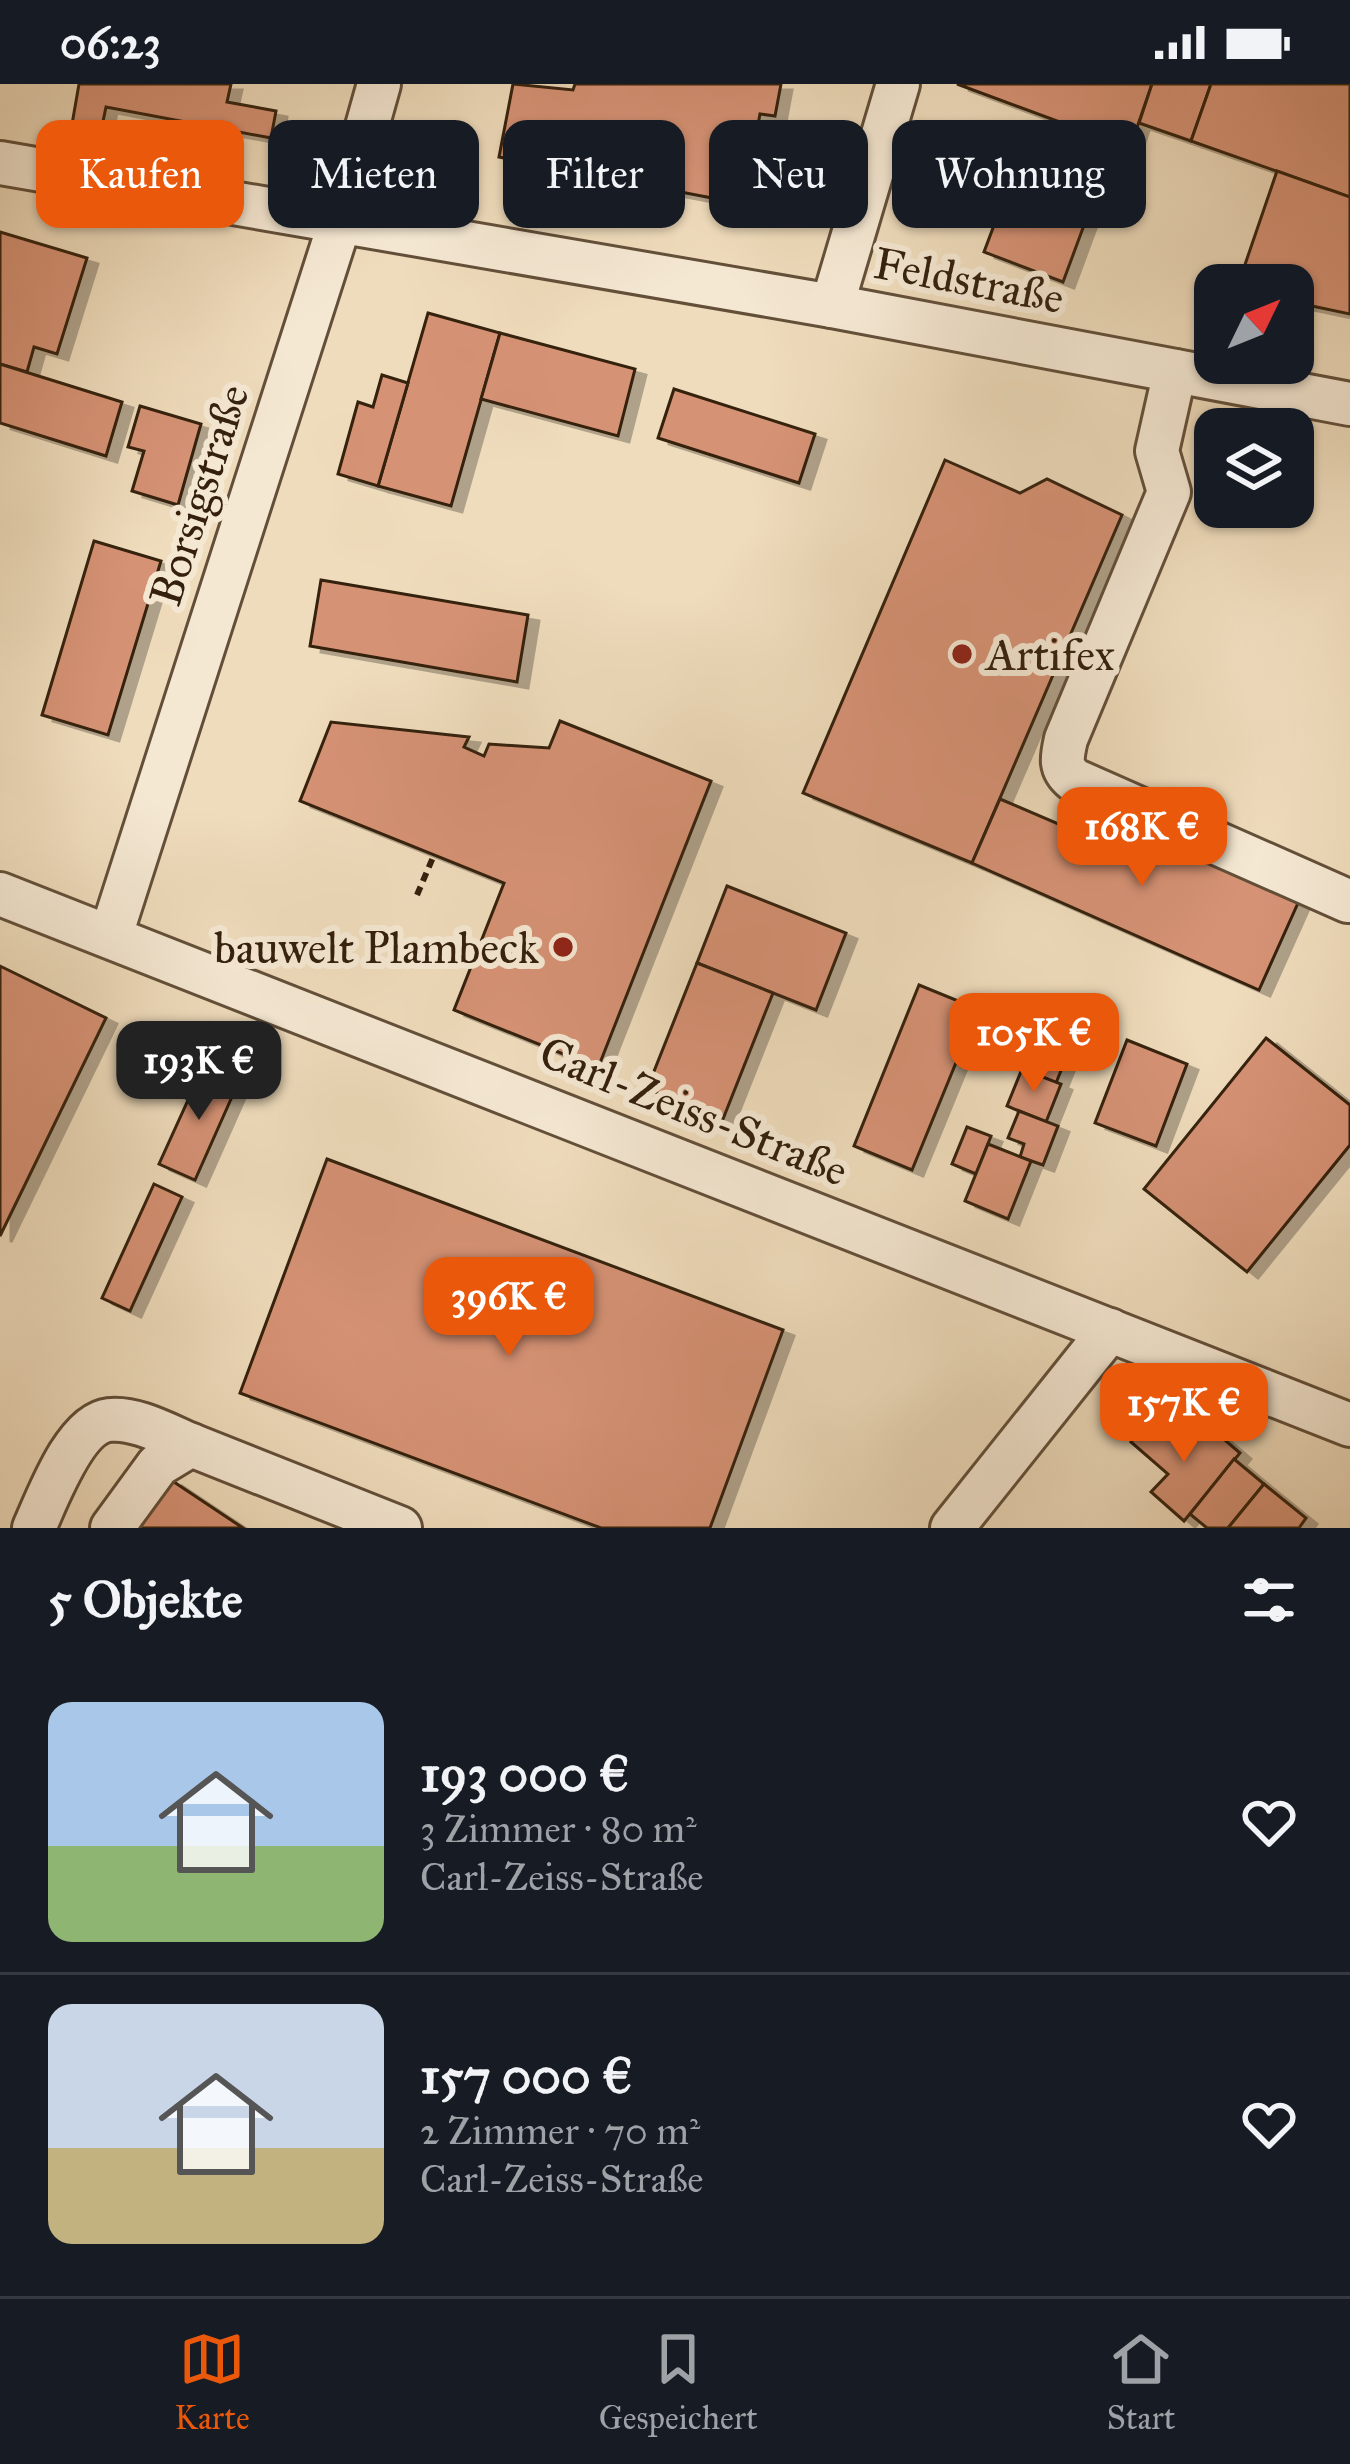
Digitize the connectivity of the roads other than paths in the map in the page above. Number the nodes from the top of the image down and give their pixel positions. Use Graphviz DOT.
graph roads {
  1 [pos="379,84"];
  2 [pos="898,84"];
  3 [pos="369,120"];
  4 [pos="0,163"];
  5 [pos="268,207"];
  6 [pos="338,228"];
  7 [pos="392,228"];
  8 [pos="832,306"];
  9 [pos="1175,371"];
  10 [pos="1350,404"];
  11 [pos="0,894"];
  12 [pos="1348,901"];
  13 [pos="111,935"];
  14 [pos="1110,1330"];
  15 [pos="1350,1425"];
  16 [pos="191,1445"];
  17 [pos="34,1528"];
  18 [pos="112,1528"];
  19 [pos="400,1528"];
  20 [pos="952,1528"];
  1 -- 3 [label="street, Borsigstraße"];
  2 -- 8 [label="street"];
  4 -- 5 [label="street, Feldstraße"];
  6 -- 13 [label="street, Borsigstraße"];
  7 -- 8 [label="street, Feldstraße"];
  8 -- 9 [label="street, Feldstraße"];
  9 -- 10 [label="street, Feldstraße"];
  9 -- 12 [label="street"];
  11 -- 13 [label="street, Carl-Zeiss-Straße"];
  13 -- 14 [label="street, Carl-Zeiss-Straße"];
  14 -- 15 [label="street, Carl-Zeiss-Straße"];
  14 -- 20 [label="street"];
  16 -- 17 [label="street"];
  16 -- 18 [label="street"];
  16 -- 19 [label="street"];
}
